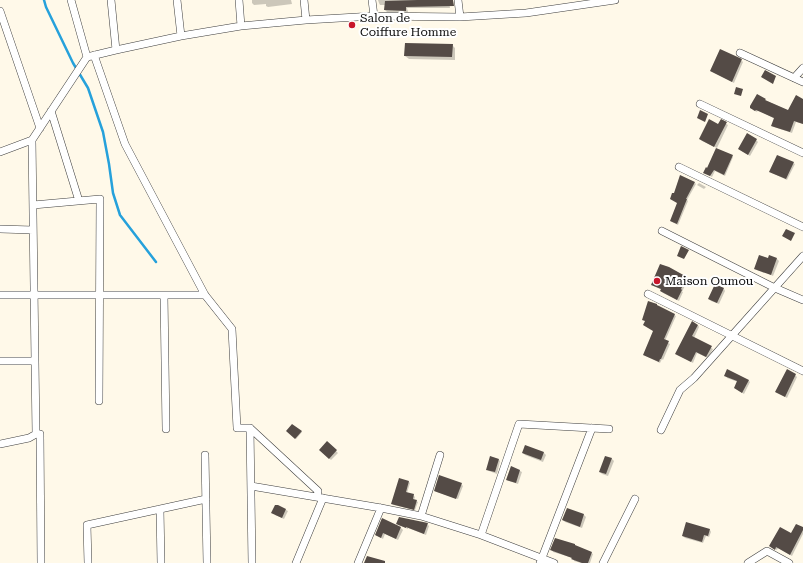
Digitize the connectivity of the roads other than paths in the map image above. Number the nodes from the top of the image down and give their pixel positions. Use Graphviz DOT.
graph roads {
  1 [pos="71,0"];
  2 [pos="112,0"];
  3 [pos="177,0"];
  4 [pos="239,0"];
  5 [pos="304,0"];
  6 [pos="372,0"];
  7 [pos="458,0"];
  8 [pos="559,0"];
  9 [pos="615,0"];
  10 [pos="560,8"];
  11 [pos="0,11"];
  12 [pos="374,16"];
  13 [pos="460,17"];
  14 [pos="306,20"];
  15 [pos="241,26"];
  16 [pos="181,36"];
  17 [pos="116,50"];
  18 [pos="740,53"];
  19 [pos="94,55"];
  20 [pos="87,57"];
  21 [pos="803,68"];
  22 [pos="794,78"];
  23 [pos="803,82"];
  24 [pos="700,104"];
  25 [pos="51,111"];
  26 [pos="40,128"];
  27 [pos="32,140"];
  28 [pos="0,152"];
  29 [pos="803,153"];
  30 [pos="679,168"];
  31 [pos="79,201"];
  32 [pos="33,204"];
  33 [pos="803,227"];
  34 [pos="0,230"];
  35 [pos="33,230"];
  36 [pos="662,231"];
  37 [pos="803,256"];
  38 [pos="775,288"];
  39 [pos="648,294"];
  40 [pos="0,295"];
  41 [pos="34,295"];
  42 [pos="100,295"];
  43 [pos="164,295"];
  44 [pos="205,295"];
  45 [pos="803,300"];
  46 [pos="732,336"];
  47 [pos="0,361"];
  48 [pos="35,361"];
  49 [pos="803,371"];
  50 [pos="99,402"];
  51 [pos="250,428"];
  52 [pos="592,428"];
  53 [pos="609,428"];
  54 [pos="166,429"];
  55 [pos="660,430"];
  56 [pos="36,434"];
  57 [pos="0,444"];
  58 [pos="205,455"];
  59 [pos="440,455"];
  60 [pos="251,486"];
  61 [pos="320,498"];
  62 [pos="206,499"];
  63 [pos="635,499"];
  64 [pos="381,508"];
  65 [pos="160,509"];
  66 [pos="421,516"];
  67 [pos="481,535"];
  68 [pos="540,561"];
  69 [pos="751,562"];
  70 [pos="41,563"];
  71 [pos="88,563"];
  72 [pos="161,563"];
  73 [pos="207,563"];
  74 [pos="252,563"];
  75 [pos="296,563"];
  76 [pos="358,563"];
  77 [pos="554,563"];
  78 [pos="603,563"];
  79 [pos="788,563"];
  1 -- 20 [label="street"];
  2 -- 17 [label="street"];
  3 -- 16 [label="street"];
  4 -- 15 [label="street"];
  5 -- 14 [label="street"];
  6 -- 12 [label="street"];
  7 -- 13 [label="street"];
  8 -- 10 [label="street"];
  9 -- 10 [label="street"];
  10 -- 13 [label="street"];
  11 -- 26 [label="street"];
  12 -- 13 [label="street"];
  12 -- 14 [label="street"];
  14 -- 15 [label="street"];
  15 -- 16 [label="street"];
  16 -- 17 [label="street"];
  17 -- 19 [label="street"];
  18 -- 22 [label="street"];
  19 -- 20 [label="street"];
  19 -- 44 [label="street"];
  20 -- 25 [label="street"];
  21 -- 22 [label="street"];
  22 -- 23 [label="street"];
  24 -- 29 [label="street"];
  25 -- 26 [label="street"];
  25 -- 31 [label="street"];
  26 -- 27 [label="street"];
  27 -- 28 [label="street"];
  27 -- 32 [label="street"];
  30 -- 33 [label="street"];
  31 -- 32 [label="street"];
  31 -- 42 [label="street"];
  32 -- 35 [label="street"];
  34 -- 35 [label="street"];
  35 -- 41 [label="street"];
  36 -- 38 [label="street"];
  37 -- 38 [label="street"];
  38 -- 45 [label="street"];
  38 -- 46 [label="street"];
  39 -- 46 [label="street"];
  40 -- 41 [label="street"];
  41 -- 42 [label="street"];
  41 -- 48 [label="street"];
  42 -- 43 [label="street"];
  42 -- 50 [label="street"];
  43 -- 44 [label="street"];
  43 -- 54 [label="street"];
  44 -- 51 [label="street"];
  46 -- 49 [label="street"];
  46 -- 55 [label="street"];
  47 -- 48 [label="street"];
  48 -- 56 [label="street"];
  51 -- 60 [label="street"];
  51 -- 61 [label="street"];
  52 -- 53 [label="street"];
  52 -- 67 [label="street"];
  52 -- 68 [label="street"];
  56 -- 57 [label="street"];
  56 -- 70 [label="street"];
  58 -- 62 [label="street"];
  59 -- 66 [label="street"];
  60 -- 61 [label="street"];
  60 -- 74 [label="street"];
  61 -- 64 [label="street"];
  61 -- 75 [label="street"];
  62 -- 65 [label="street"];
  62 -- 73 [label="street"];
  63 -- 78 [label="street"];
  64 -- 66 [label="street"];
  64 -- 76 [label="street"];
  65 -- 71 [label="street"];
  65 -- 72 [label="street"];
  66 -- 67 [label="street"];
  67 -- 68 [label="street"];
  68 -- 77 [label="street"];
  69 -- 79 [label="street"];
}
